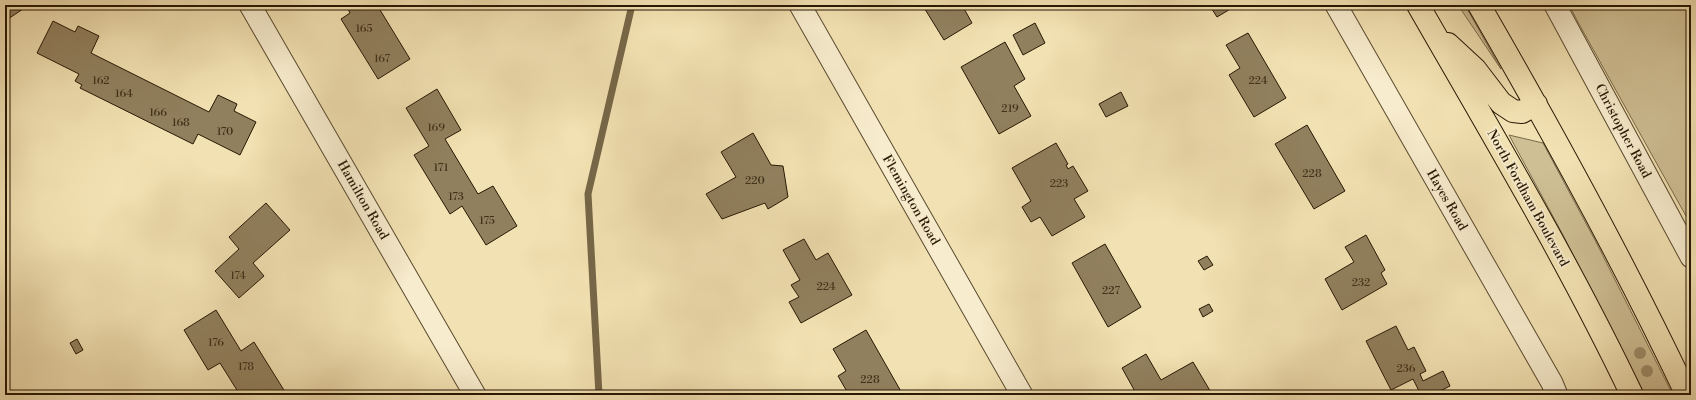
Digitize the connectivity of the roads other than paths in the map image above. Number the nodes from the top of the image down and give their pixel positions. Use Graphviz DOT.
graph roads {
  1 [pos="250,5"];
  2 [pos="800,5"];
  3 [pos="1336,5"];
  4 [pos="1418,5"];
  5 [pos="1479,5"];
  6 [pos="1555,5"];
  7 [pos="1433,32"];
  8 [pos="1536,104"];
  9 [pos="1691,257"];
  10 [pos="475,395"];
  11 [pos="1022,395"];
  12 [pos="1557,395"];
  13 [pos="1632,395"];
  14 [pos="1687,395"];
  1 -- 10 [label="street, Hamilton Road"];
  2 -- 11 [label="street, Flemington Road"];
  3 -- 12 [label="street, Hayes Road"];
  4 -- 7 [label="highway, North Fordham Boulevard"];
  5 -- 8 [label="highway"];
  6 -- 9 [label="street, Christopher Road"];
  7 -- 8 [label="highway"];
  7 -- 13 [label="highway, North Fordham Boulevard"];
  8 -- 14 [label="highway"];
}
